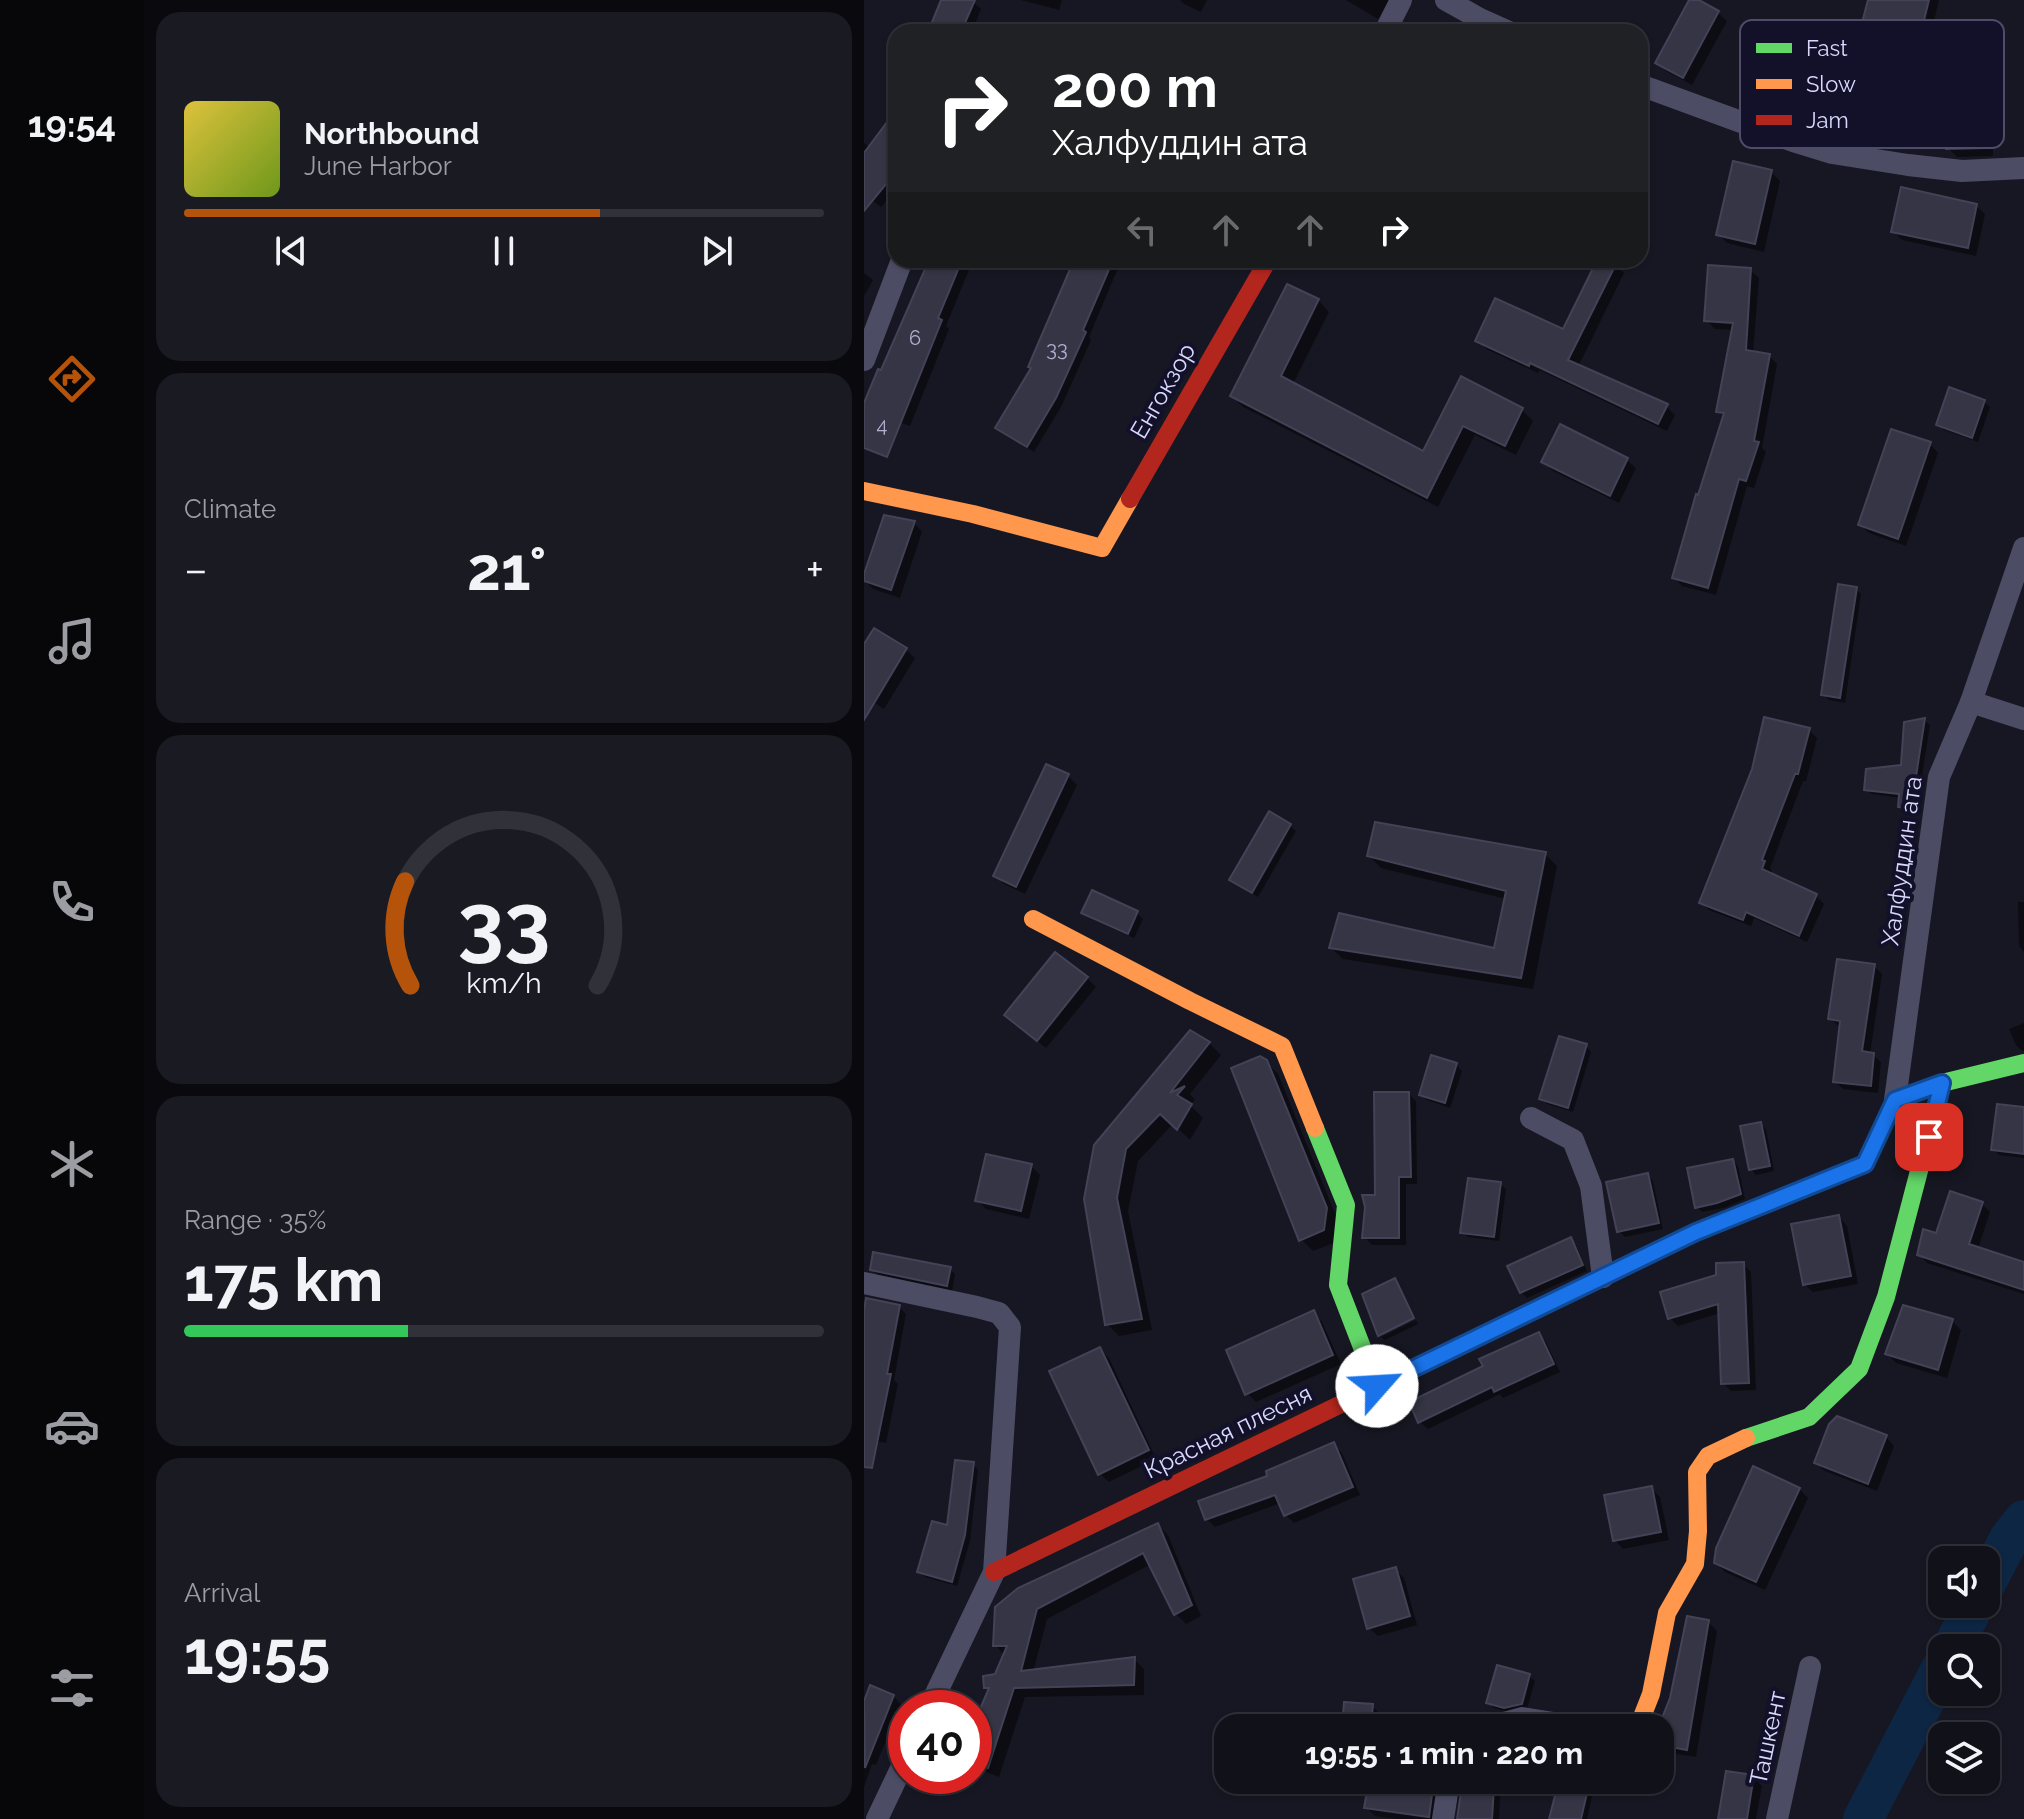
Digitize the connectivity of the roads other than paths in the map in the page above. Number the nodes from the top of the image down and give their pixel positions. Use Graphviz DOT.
graph roads {
  1 [pos="1401,0"];
  2 [pos="1446,0"];
  3 [pos="1389,24"];
  4 [pos="1491,24"];
  5 [pos="1648,88"];
  6 [pos="1740,122"];
  7 [pos="1816,148"];
  8 [pos="2024,168"];
  9 [pos="899,268"];
  10 [pos="1263,268"];
  11 [pos="864,360"];
  12 [pos="864,491"];
  13 [pos="2024,548"];
  14 [pos="1971,702"];
  15 [pos="2024,719"];
  16 [pos="1033,919"];
  17 [pos="2024,1063"];
  18 [pos="1942,1083"];
  19 [pos="1895,1100"];
  20 [pos="1531,1118"];
  21 [pos="1603,1277"];
  22 [pos="864,1283"];
  23 [pos="1377,1386"];
  24 [pos="994,1572"];
  25 [pos="1810,1667"];
  26 [pos="938,1690"];
  27 [pos="1643,1714"];
  28 [pos="889,1794"];
  29 [pos="1446,1794"];
  30 [pos="877,1819"];
  31 [pos="1443,1819"];
  32 [pos="1777,1819"];
  1 -- 3 [label="street"];
  2 -- 4 [label="street"];
  5 -- 6 [label="street"];
  7 -- 8 [label="street"];
  9 -- 11 [label="street"];
  10 -- 12 [label="street, Енгокзор"];
  13 -- 14 [label="street, Халфуддин ата"];
  14 -- 15 [label="street"];
  14 -- 19 [label="street, Халфуддин ата"];
  16 -- 23 [label="street"];
  17 -- 18 [label="street"];
  18 -- 19 [label="street"];
  18 -- 27 [label="street"];
  19 -- 21 [label="street, Красная плесня"];
  20 -- 21 [label="street"];
  21 -- 23 [label="street, Красная плесня"];
  22 -- 24 [label="street"];
  23 -- 24 [label="street, Красная плесня"];
  24 -- 26 [label="street"];
  25 -- 32 [label="street, Ташкент"];
  28 -- 30 [label="street"];
  29 -- 31 [label="street"];
}
